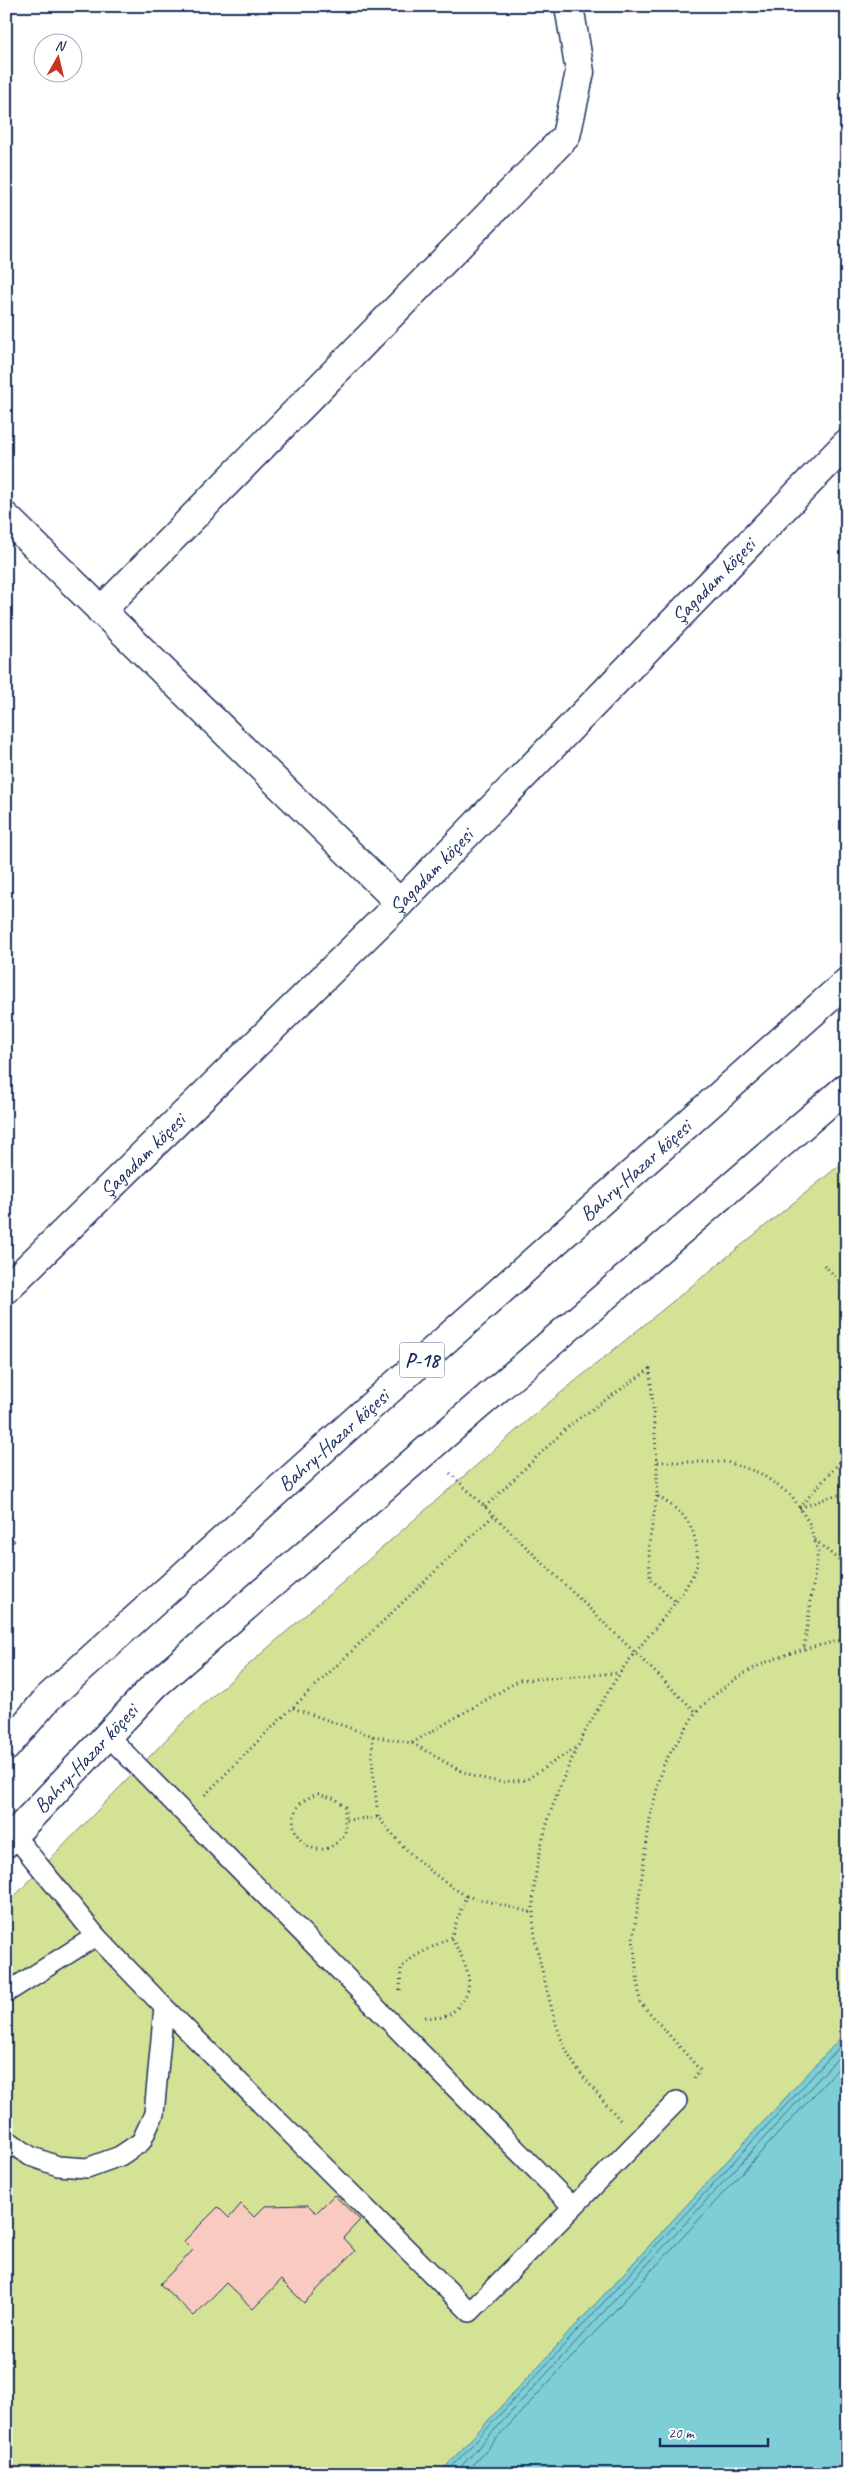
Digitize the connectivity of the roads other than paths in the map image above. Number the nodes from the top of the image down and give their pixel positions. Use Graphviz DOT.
graph roads {
  1 [pos="569,6"];
  2 [pos="847,443"];
  3 [pos="6,517"];
  4 [pos="102,611"];
  5 [pos="400,903"];
  6 [pos="847,982"];
  7 [pos="847,1087"];
  8 [pos="6,1289"];
  9 [pos="108,1736"];
  10 [pos="6,1747"];
  11 [pos="10,1839"];
  12 [pos="96,1936"];
  13 [pos="6,1993"];
  14 [pos="164,2007"];
  15 [pos="677,2100"];
  16 [pos="6,2139"];
  17 [pos="573,2207"];
  1 -- 4 [label="main road"];
  2 -- 5 [label="main road, Şagadam köçesi"];
  3 -- 4 [label="main road"];
  4 -- 5 [label="main road"];
  5 -- 8 [label="main road, Şagadam köçesi"];
  6 -- 10 [label="main road, Bahry-Hazar köçesi / P-18"];
  7 -- 9 [label="main road, Bahry-Hazar köçesi"];
  9 -- 11 [label="main road, Bahry-Hazar köçesi"];
  9 -- 17 [label="lane"];
  11 -- 12 [label="lane"];
  12 -- 13 [label="lane"];
  12 -- 14 [label="lane"];
  14 -- 16 [label="lane"];
  14 -- 17 [label="lane"];
  15 -- 17 [label="lane"];
}
